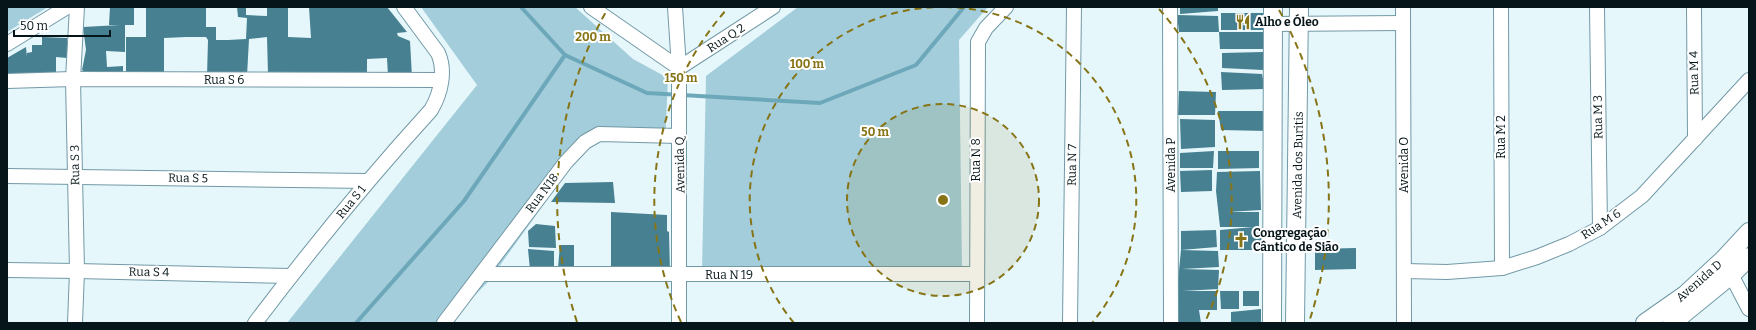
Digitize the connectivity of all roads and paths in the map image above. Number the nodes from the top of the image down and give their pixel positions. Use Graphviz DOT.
graph roads {
  1 [pos="67,7"];
  2 [pos="77,7"];
  3 [pos="404,7"];
  4 [pos="591,7"];
  5 [pos="675,7"];
  6 [pos="773,7"];
  7 [pos="1006,7"];
  8 [pos="1074,7"];
  9 [pos="1170,7"];
  10 [pos="1403,7"];
  11 [pos="1501,7"];
  12 [pos="1597,7"];
  13 [pos="1694,7"];
  14 [pos="1299,15"];
  15 [pos="1273,16"];
  16 [pos="1403,23"];
  17 [pos="7,44"];
  18 [pos="679,68"];
  19 [pos="73,79"];
  20 [pos="441,80"];
  21 [pos="1749,80"];
  22 [pos="7,81"];
  23 [pos="679,136"];
  24 [pos="1695,139"];
  25 [pos="7,176"];
  26 [pos="75,176"];
  27 [pos="368,181"];
  28 [pos="1600,228"];
  29 [pos="1749,232"];
  30 [pos="1749,257"];
  31 [pos="1728,267"];
  32 [pos="1502,268"];
  33 [pos="7,270"];
  34 [pos="77,271"];
  35 [pos="1405,271"];
  36 [pos="482,274"];
  37 [pos="976,274"];
  38 [pos="678,275"];
  39 [pos="291,276"];
  40 [pos="1749,310"];
  41 [pos="75,323"];
  42 [pos="256,323"];
  43 [pos="444,323"];
  44 [pos="679,323"];
  45 [pos="976,323"];
  46 [pos="1070,323"];
  47 [pos="1172,323"];
  48 [pos="1272,323"];
  49 [pos="1295,323"];
  50 [pos="1404,323"];
  51 [pos="1645,323"];
  52 [pos="1672,323"];
  1 -- 17 [label="street"];
  2 -- 19 [label="street, Rua S 3"];
  3 -- 20 [label="street, Rua S 1"];
  4 -- 18 [label="street"];
  5 -- 18 [label="street, Avenida Q"];
  6 -- 18 [label="street, Rua Q 2"];
  7 -- 37 [label="street, Rua N 8"];
  8 -- 46 [label="street, Rua N 7"];
  9 -- 47 [label="street, Avenida P"];
  10 -- 16 [label="street, Avenida O"];
  11 -- 32 [label="street, Rua M 2"];
  12 -- 28 [label="street, Rua M 3"];
  13 -- 24 [label="street, Rua M 4"];
  14 -- 15 [label="street"];
  14 -- 16 [label="street"];
  14 -- 49 [label="main road, Avenida dos Buritis"];
  15 -- 48 [label="main road, Avenida dos Buritis"];
  16 -- 35 [label="street, Avenida O"];
  18 -- 23 [label="street, Avenida Q"];
  19 -- 20 [label="street, Rua S 6"];
  19 -- 22 [label="street, Rua S 6"];
  19 -- 26 [label="street, Rua S 3"];
  20 -- 27 [label="street, Rua S 1"];
  21 -- 24 [label="street, Rua M 6"];
  23 -- 36 [label="street, Rua N18"];
  23 -- 38 [label="street, Avenida Q"];
  24 -- 28 [label="street, Rua M 6"];
  25 -- 26 [label="street, Rua S 5"];
  26 -- 27 [label="street, Rua S 5"];
  26 -- 34 [label="street, Rua S 3"];
  27 -- 39 [label="street, Rua S 1"];
  28 -- 32 [label="street, Rua M 6"];
  29 -- 31 [label="main road, Avenida D"];
  30 -- 31 [label="main road, Avenida D"];
  31 -- 40 [label="street"];
  31 -- 51 [label="main road, Avenida D"];
  31 -- 52 [label="main road, Avenida D"];
  32 -- 35 [label="street, Rua M 6"];
  33 -- 34 [label="street, Rua S 4"];
  34 -- 39 [label="street, Rua S 4"];
  34 -- 41 [label="street, Rua S 3"];
  35 -- 50 [label="street, Avenida O"];
  36 -- 38 [label="street, Rua N 19"];
  36 -- 43 [label="street, Rua N18"];
  37 -- 38 [label="street, Rua N 19"];
  37 -- 45 [label="street, Rua N 8"];
  38 -- 44 [label="street, Avenida Q"];
  39 -- 42 [label="street, Rua S 1"];
}
